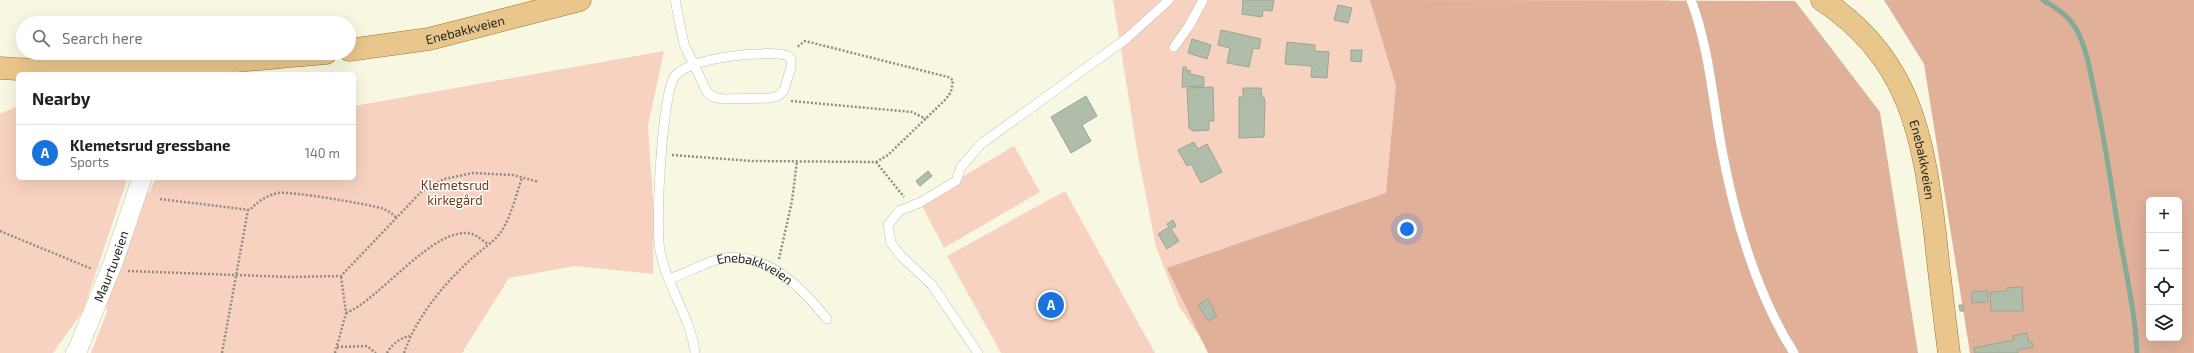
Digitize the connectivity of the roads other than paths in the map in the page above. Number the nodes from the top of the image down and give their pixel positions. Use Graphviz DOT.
graph roads {
  1 [pos="580,0"];
  2 [pos="675,0"];
  3 [pos="1169,0"];
  4 [pos="1202,0"];
  5 [pos="1691,0"];
  6 [pos="1822,0"];
  7 [pos="1174,47"];
  8 [pos="356,49"];
  9 [pos="262,60"];
  10 [pos="693,64"];
  11 [pos="0,68"];
  12 [pos="170,70"];
  13 [pos="141,180"];
  14 [pos="669,279"];
  15 [pos="827,318"];
  16 [pos="74,353"];
  17 [pos="695,353"];
  18 [pos="978,353"];
  19 [pos="1794,353"];
  20 [pos="1949,353"];
  1 -- 8 [label="main road, Enebakkveien"];
  2 -- 10 [label="lane"];
  3 -- 18 [label="lane"];
  4 -- 7 [label="lane"];
  5 -- 19 [label="lane"];
  6 -- 20 [label="main road, Enebakkveien"];
  9 -- 12 [label="main road"];
  10 -- 10 [label="lane"];
  10 -- 14 [label="lane"];
  11 -- 12 [label="main road"];
  13 -- 16 [label="street, Maurtuveien"];
  14 -- 15 [label="lane, Enebakkveien"];
  14 -- 17 [label="lane"];
}
